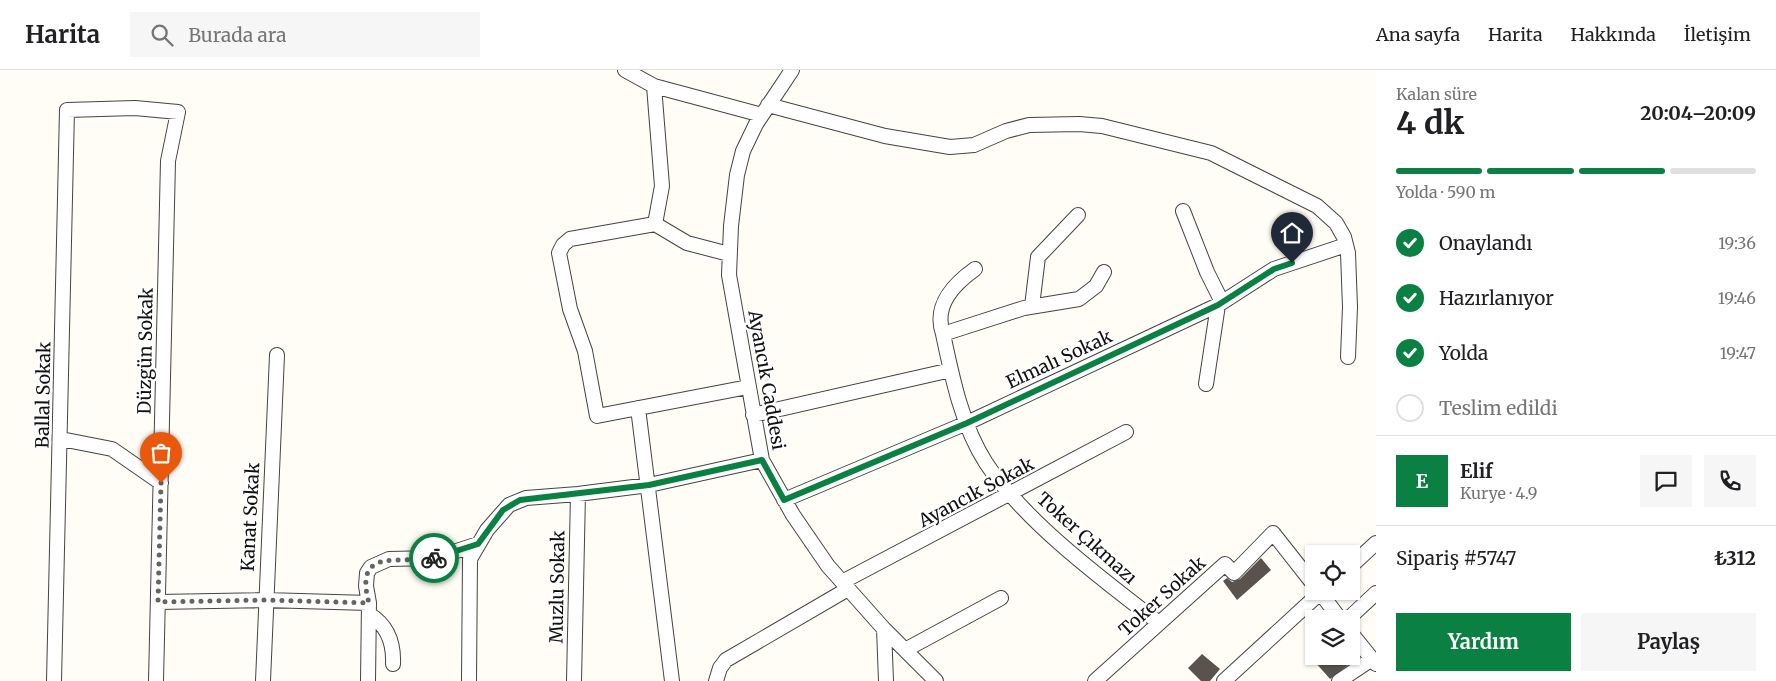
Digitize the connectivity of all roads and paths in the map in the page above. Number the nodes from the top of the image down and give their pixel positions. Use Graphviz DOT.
graph roads {
  1 [pos="625,70"];
  2 [pos="792,70"];
  3 [pos="654,86"];
  4 [pos="67,110"];
  5 [pos="765,110"];
  6 [pos="1183,210"];
  7 [pos="1078,215"];
  8 [pos="655,224"];
  9 [pos="1346,245"];
  10 [pos="729,254"];
  11 [pos="975,269"];
  12 [pos="1104,272"];
  13 [pos="1220,304"];
  14 [pos="1032,306"];
  15 [pos="943,334"];
  16 [pos="277,355"];
  17 [pos="1348,357"];
  18 [pos="951,370"];
  19 [pos="1206,384"];
  20 [pos="748,387"];
  21 [pos="638,408"];
  22 [pos="753,415"];
  23 [pos="967,423"];
  24 [pos="1126,432"];
  25 [pos="61,439"];
  26 [pos="762,460"];
  27 [pos="161,483"];
  28 [pos="649,485"];
  29 [pos="578,494"];
  30 [pos="1012,494"];
  31 [pos="784,500"];
  32 [pos="478,544"];
  33 [pos="1376,544"];
  34 [pos="1360,558"];
  35 [pos="1305,573"];
  36 [pos="845,586"];
  37 [pos="1376,592"];
  38 [pos="1001,598"];
  39 [pos="265,600"];
  40 [pos="1309,600"];
  41 [pos="158,602"];
  42 [pos="369,609"];
  43 [pos="1357,610"];
  44 [pos="1159,624"];
  45 [pos="884,628"];
  46 [pos="1360,644"];
  47 [pos="905,650"];
  48 [pos="1374,662"];
  49 [pos="394,664"];
  50 [pos="54,681"];
  51 [pos="156,681"];
  52 [pos="263,681"];
  53 [pos="368,681"];
  54 [pos="469,681"];
  55 [pos="574,681"];
  56 [pos="672,681"];
  57 [pos="716,681"];
  58 [pos="886,681"];
  59 [pos="936,681"];
  60 [pos="1095,681"];
  61 [pos="1224,681"];
  62 [pos="1339,681"];
  1 -- 3 [label="street"];
  2 -- 5 [label="street, Ayancık Caddesi"];
  3 -- 5 [label="street"];
  3 -- 8 [label="street"];
  4 -- 25 [label="street, Ballal Sokak"];
  4 -- 27 [label="street, Düzgün Sokak"];
  5 -- 9 [label="street"];
  5 -- 10 [label="street, Ayancık Caddesi"];
  6 -- 13 [label="street"];
  7 -- 14 [label="street"];
  8 -- 10 [label="street"];
  8 -- 21 [label="street"];
  9 -- 13 [label="street, Elmalı Sokak"];
  9 -- 17 [label="street"];
  10 -- 20 [label="street, Ayancık Caddesi"];
  11 -- 15 [label="street, Toker Çıkmazı"];
  12 -- 14 [label="street"];
  13 -- 19 [label="street"];
  13 -- 23 [label="street, Elmalı Sokak"];
  14 -- 15 [label="street"];
  15 -- 18 [label="street, Toker Çıkmazı"];
  16 -- 39 [label="street, Kanat Sokak"];
  18 -- 22 [label="street"];
  18 -- 23 [label="street, Toker Çıkmazı"];
  20 -- 21 [label="street"];
  20 -- 22 [label="street, Ayancık Caddesi"];
  21 -- 28 [label="street"];
  22 -- 26 [label="street, Ayancık Caddesi"];
  23 -- 30 [label="street, Toker Çıkmazı"];
  23 -- 31 [label="street, Elmalı Sokak"];
  24 -- 30 [label="street, Ayancık Sokak"];
  25 -- 27 [label="street"];
  25 -- 50 [label="street, Ballal Sokak"];
  26 -- 28 [label="street"];
  26 -- 31 [label="street, Ayancık Caddesi"];
  27 -- 41 [label="street, Düzgün Sokak"];
  28 -- 29 [label="street"];
  28 -- 56 [label="street"];
  29 -- 32 [label="street"];
  29 -- 55 [label="street, Muzlu Sokak"];
  30 -- 36 [label="street, Ayancık Sokak"];
  30 -- 44 [label="street, Toker Çıkmazı"];
  31 -- 36 [label="street, Ayancık Caddesi"];
  32 -- 42 [label="street"];
  32 -- 54 [label="street"];
  33 -- 34 [label="street"];
  35 -- 44 [label="street, Toker Sokak"];
  36 -- 45 [label="street, Ayancık Caddesi"];
  36 -- 57 [label="street, Ayancık Sokak"];
  37 -- 43 [label="street"];
  38 -- 47 [label="street"];
  39 -- 41 [label="street"];
  39 -- 42 [label="street"];
  39 -- 52 [label="street, Kanat Sokak"];
  40 -- 61 [label="street"];
  41 -- 51 [label="street, Düzgün Sokak"];
  42 -- 49 [label="street"];
  42 -- 53 [label="street"];
  44 -- 60 [label="street, Toker Sokak"];
  45 -- 47 [label="street, Ayancık Caddesi"];
  45 -- 58 [label="street"];
  46 -- 48 [label="street"];
  47 -- 59 [label="street, Ayancık Caddesi"];
  48 -- 62 [label="street"];
}
